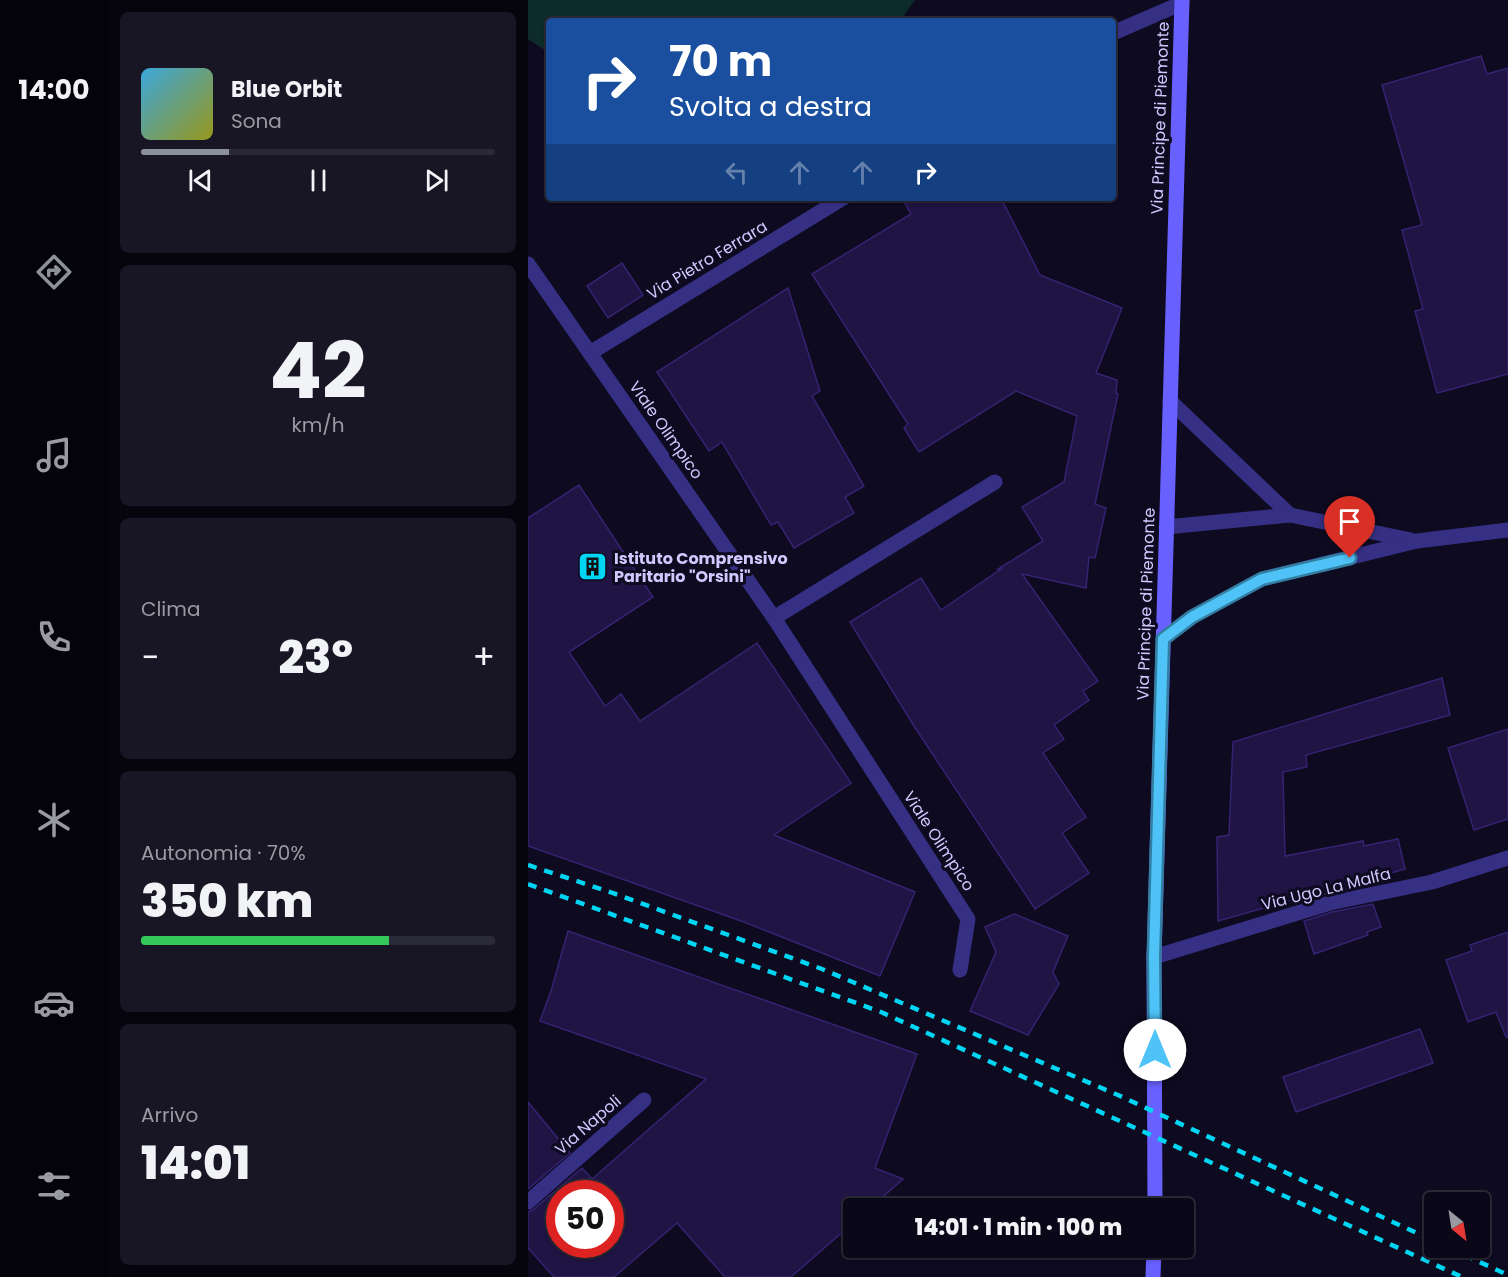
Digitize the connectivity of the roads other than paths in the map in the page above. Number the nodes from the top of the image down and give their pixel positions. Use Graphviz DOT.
graph roads {
  1 [pos="1182,2"];
  2 [pos="1116,32"];
  3 [pos="838,201"];
  4 [pos="528,264"];
  5 [pos="590,353"];
  6 [pos="1170,401"];
  7 [pos="995,482"];
  8 [pos="1290,515"];
  9 [pos="1166,527"];
  10 [pos="1508,530"];
  11 [pos="1417,542"];
  12 [pos="774,618"];
  13 [pos="1163,639"];
  14 [pos="1508,858"];
  15 [pos="1154,957"];
  16 [pos="960,970"];
  17 [pos="644,1100"];
  18 [pos="1155,1198"];
  19 [pos="528,1202"];
  20 [pos="1154,1258"];
  21 [pos="1153,1277"];
  1 -- 2 [label="street"];
  1 -- 6 [label="main road, Via Principe di Piemonte"];
  3 -- 5 [label="street, Via Pietro Ferrara"];
  4 -- 5 [label="street, Viale Olimpico"];
  5 -- 12 [label="street, Viale Olimpico"];
  6 -- 8 [label="street"];
  6 -- 9 [label="main road, Via Principe di Piemonte"];
  7 -- 12 [label="street"];
  8 -- 9 [label="street"];
  8 -- 11 [label="street"];
  9 -- 13 [label="main road, Via Principe di Piemonte"];
  10 -- 11 [label="street"];
  11 -- 13 [label="street"];
  12 -- 16 [label="street, Viale Olimpico"];
  13 -- 15 [label="main road, Via Principe di Piemonte"];
  14 -- 15 [label="street, Via Ugo La Malfa"];
  15 -- 18 [label="main road, Via Principe di Piemonte"];
  17 -- 19 [label="street, Via Napoli"];
  20 -- 21 [label="main road"];
}
